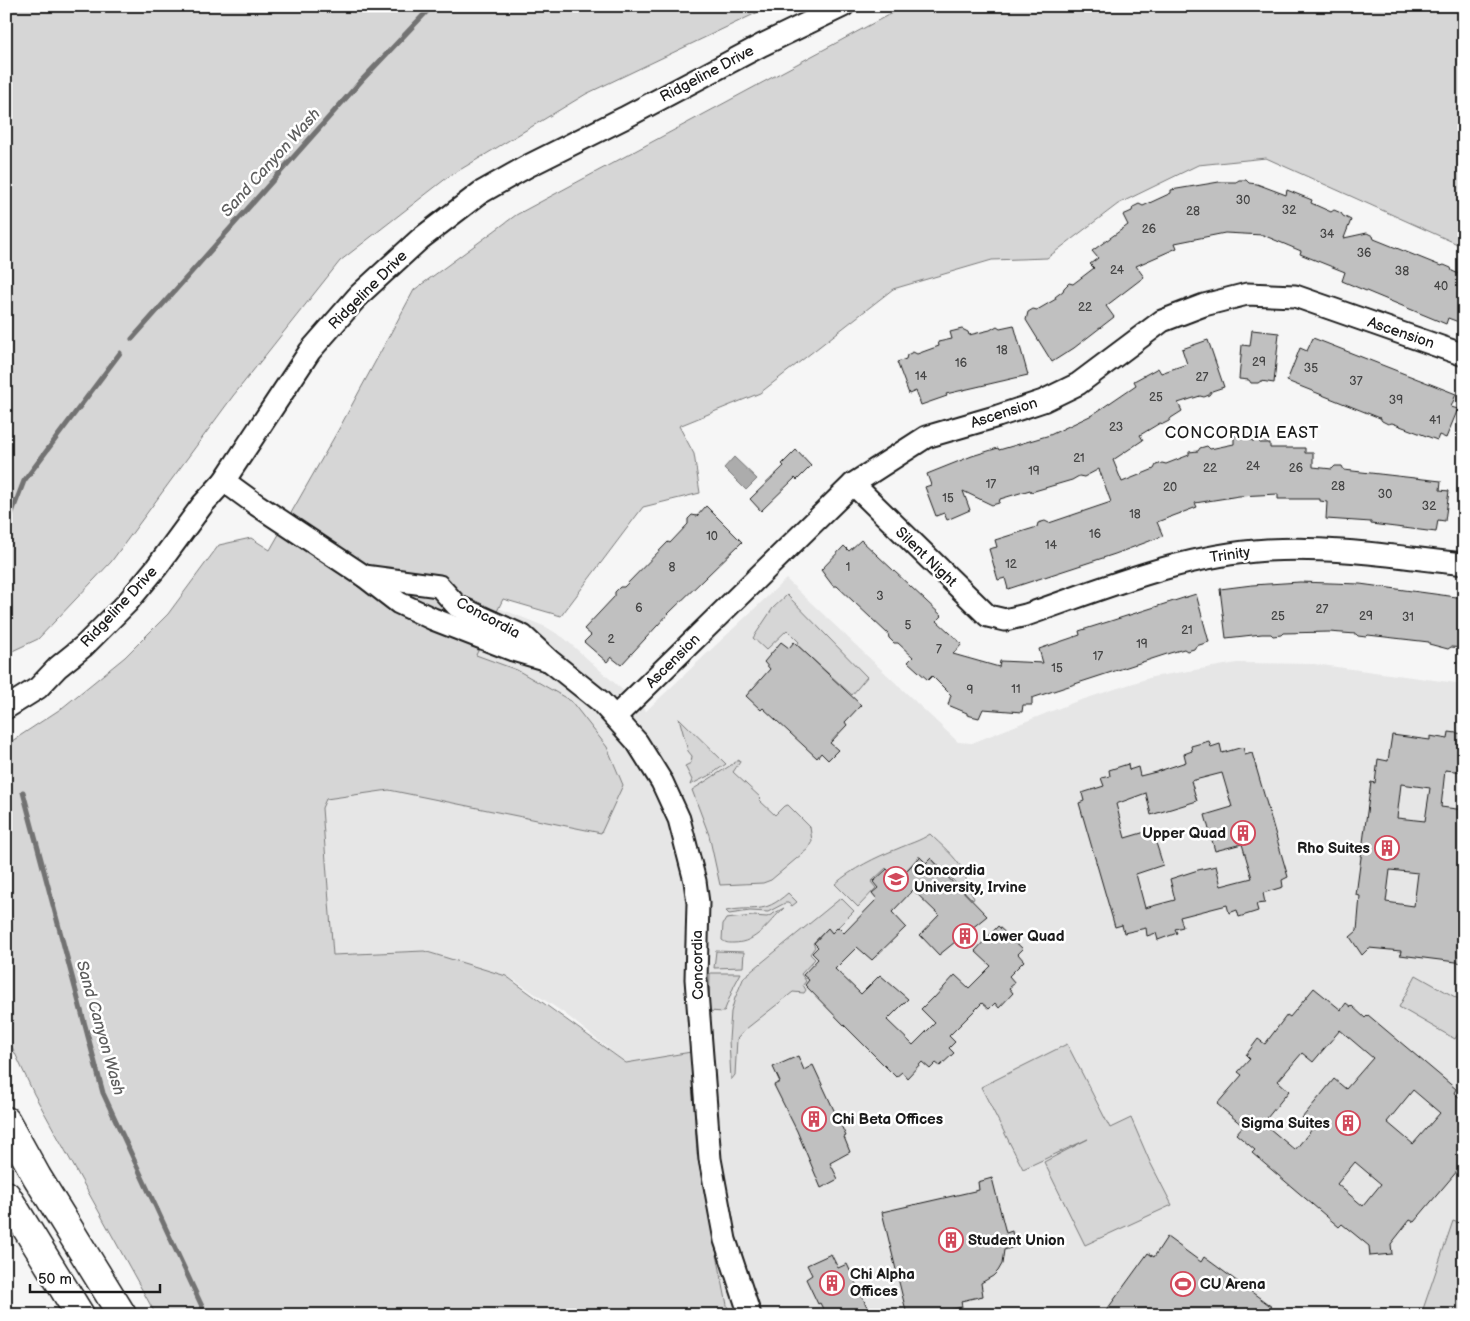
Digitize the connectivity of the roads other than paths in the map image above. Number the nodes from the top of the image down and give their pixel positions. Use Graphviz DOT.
graph roads {
  1 [pos="843,6"];
  2 [pos="1464,355"];
  3 [pos="224,481"];
  4 [pos="853,484"];
  5 [pos="1464,564"];
  6 [pos="364,576"];
  7 [pos="1005,620"];
  8 [pos="550,661"];
  9 [pos="6,708"];
  10 [pos="615,717"];
  11 [pos="6,1121"];
  12 [pos="6,1195"];
  13 [pos="80,1315"];
  14 [pos="122,1315"];
  15 [pos="750,1315"];
  1 -- 3 [label="street, Ridgeline Drive"];
  2 -- 4 [label="street, Ascension"];
  3 -- 6 [label="street, Concordia"];
  3 -- 9 [label="street, Ridgeline Drive"];
  4 -- 7 [label="street, Silent Night"];
  4 -- 10 [label="street, Ascension"];
  5 -- 7 [label="street, Trinity"];
  6 -- 8 [label="street, Concordia"];
  6 -- 8 [label="street, Concordia"];
  8 -- 10 [label="street, Concordia"];
  10 -- 15 [label="street, Concordia"];
  11 -- 14 [label="main road"];
  12 -- 13 [label="main road"];
}
